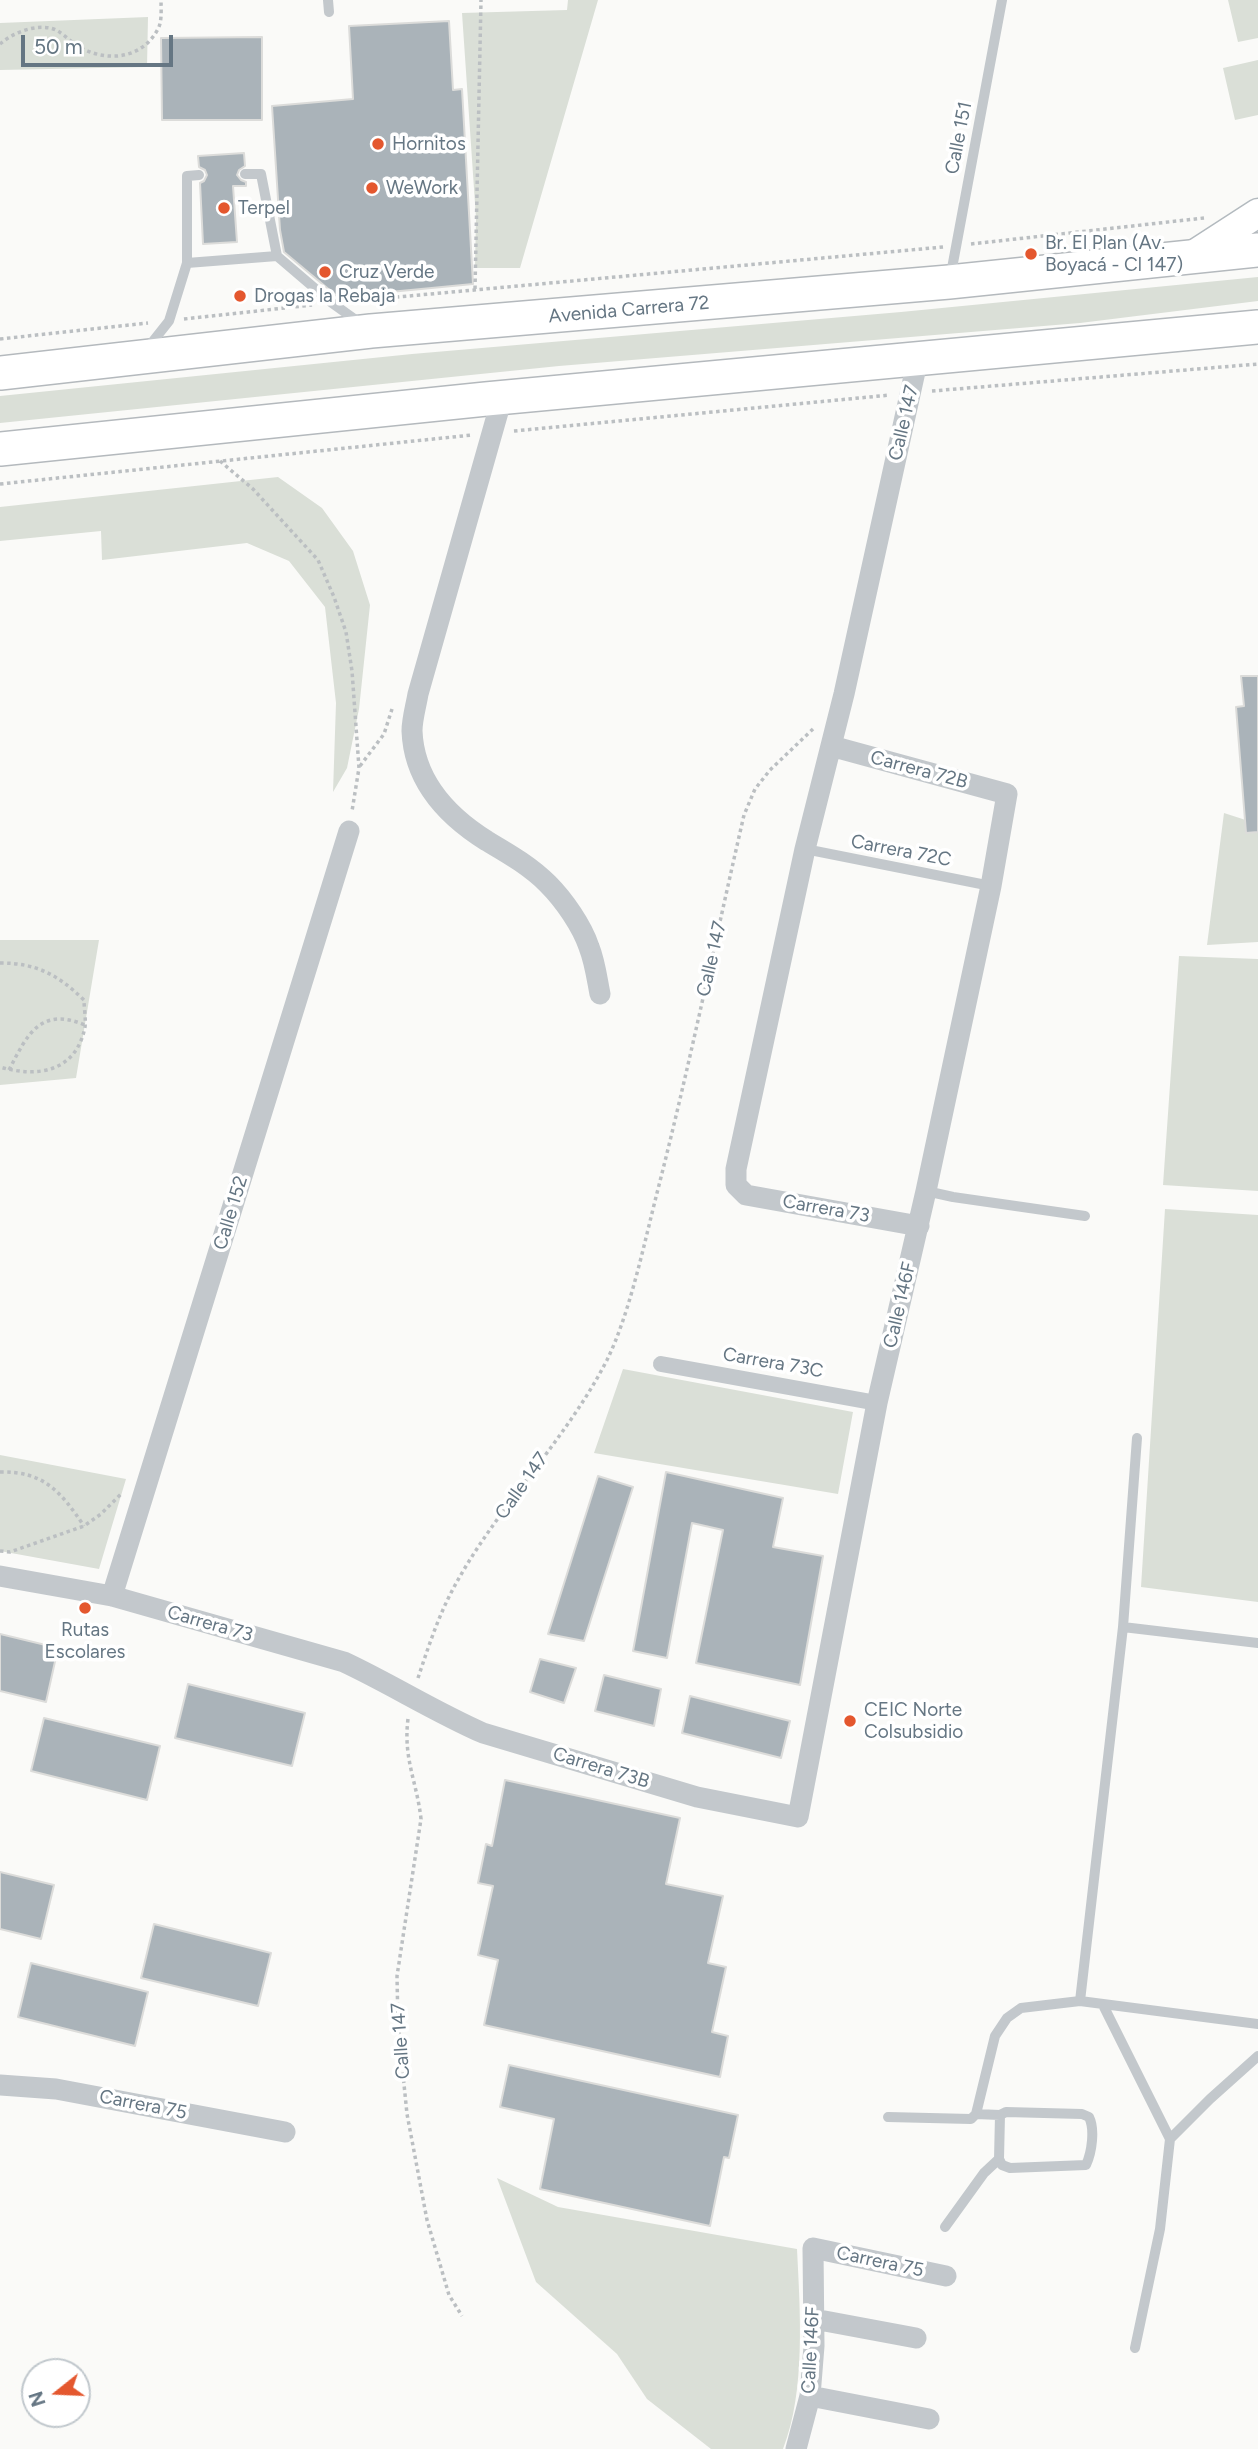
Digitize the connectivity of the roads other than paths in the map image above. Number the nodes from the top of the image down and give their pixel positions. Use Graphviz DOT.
graph roads {
  1 [pos="1002,0"];
  2 [pos="246,174"];
  3 [pos="199,175"];
  4 [pos="1258,213"];
  5 [pos="1258,250"];
  6 [pos="277,256"];
  7 [pos="1190,257"];
  8 [pos="187,263"];
  9 [pos="949,282"];
  10 [pos="1258,327"];
  11 [pos="371,331"];
  12 [pos="139,358"];
  13 [pos="918,358"];
  14 [pos="0,373"];
  15 [pos="502,398"];
  16 [pos="0,449"];
  17 [pos="831,746"];
  18 [pos="1007,794"];
  19 [pos="349,831"];
  20 [pos="805,849"];
  21 [pos="990,886"];
  22 [pos="600,994"];
  23 [pos="736,1185"];
  24 [pos="926,1191"];
  25 [pos="1085,1216"];
  26 [pos="919,1226"];
  27 [pos="661,1364"];
  28 [pos="877,1403"];
  29 [pos="1137,1438"];
  30 [pos="0,1576"];
  31 [pos="112,1596"];
  32 [pos="1123,1627"];
  33 [pos="1258,1643"];
  34 [pos="411,1696"];
  35 [pos="798,1817"];
  36 [pos="1080,2001"];
  37 [pos="1103,2005"];
  38 [pos="1258,2024"];
  39 [pos="1258,2056"];
  40 [pos="0,2085"];
  41 [pos="976,2114"];
  42 [pos="1000,2115"];
  43 [pos="888,2117"];
  44 [pos="285,2132"];
  45 [pos="1170,2139"];
  46 [pos="999,2159"];
  47 [pos="945,2227"];
  48 [pos="813,2248"];
  49 [pos="946,2276"];
  50 [pos="814,2319"];
  51 [pos="916,2338"];
  52 [pos="1135,2348"];
  53 [pos="810,2396"];
  54 [pos="929,2419"];
  55 [pos="796,2449"];
  1 -- 9 [label="lane, Calle 151"];
  2 -- 6 [label="lane"];
  3 -- 8 [label="lane"];
  4 -- 7 [label="main road"];
  5 -- 7 [label="highway, Avenida Carrera 72"];
  6 -- 8 [label="lane"];
  6 -- 11 [label="lane"];
  7 -- 9 [label="highway, Avenida Carrera 72"];
  8 -- 12 [label="lane"];
  9 -- 11 [label="highway, Avenida Carrera 72"];
  10 -- 13 [label="highway"];
  11 -- 12 [label="highway, Avenida Carrera 72"];
  12 -- 14 [label="highway, Avenida Carrera 72"];
  13 -- 15 [label="highway"];
  13 -- 17 [label="street, Calle 147"];
  15 -- 16 [label="highway"];
  15 -- 22 [label="street"];
  17 -- 18 [label="street, Carrera 72B"];
  17 -- 20 [label="street, Calle 147"];
  18 -- 21 [label="street, Calle 146F"];
  19 -- 31 [label="street, Calle 152"];
  20 -- 21 [label="lane, Carrera 72C"];
  20 -- 23 [label="street, Calle 147"];
  21 -- 24 [label="street, Calle 146F"];
  23 -- 26 [label="street, Carrera 73"];
  24 -- 25 [label="lane"];
  24 -- 26 [label="street, Calle 146F"];
  26 -- 28 [label="street, Calle 146F"];
  27 -- 28 [label="street, Carrera 73C"];
  28 -- 35 [label="street, Calle 146F"];
  29 -- 32 [label="lane"];
  30 -- 31 [label="street, Carrera 73"];
  31 -- 34 [label="street, Carrera 73"];
  32 -- 33 [label="lane"];
  32 -- 36 [label="lane"];
  34 -- 35 [label="street, Carrera 73B"];
  36 -- 37 [label="lane"];
  36 -- 41 [label="lane"];
  37 -- 38 [label="lane"];
  37 -- 45 [label="lane"];
  39 -- 45 [label="lane"];
  40 -- 44 [label="street, Carrera 75"];
  41 -- 42 [label="lane"];
  41 -- 43 [label="lane"];
  42 -- 46 [label="lane"];
  42 -- 46 [label="lane"];
  45 -- 52 [label="lane"];
  46 -- 47 [label="lane"];
  48 -- 49 [label="street, Carrera 75"];
  48 -- 50 [label="street, Calle 146F"];
  50 -- 51 [label="street"];
  50 -- 53 [label="street, Calle 146F"];
  53 -- 54 [label="street"];
  53 -- 55 [label="street, Calle 146F"];
}
